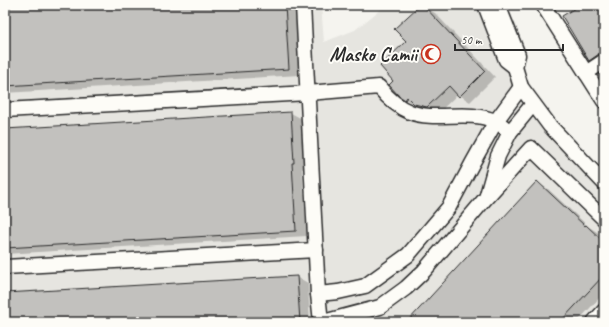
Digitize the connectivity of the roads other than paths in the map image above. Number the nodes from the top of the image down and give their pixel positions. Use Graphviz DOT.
graph roads {
  1 [pos="303,5"];
  2 [pos="485,5"];
  3 [pos="498,5"];
  4 [pos="543,5"];
  5 [pos="604,61"];
  6 [pos="515,67"];
  7 [pos="586,73"];
  8 [pos="521,87"];
  9 [pos="308,93"];
  10 [pos="604,101"];
  11 [pos="534,104"];
  12 [pos="5,110"];
  13 [pos="496,121"];
  14 [pos="510,132"];
  15 [pos="604,183"];
  16 [pos="486,199"];
  17 [pos="604,219"];
  18 [pos="316,250"];
  19 [pos="5,268"];
  20 [pos="318,294"];
  21 [pos="604,311"];
  22 [pos="322,322"];
  23 [pos="594,322"];
  1 -- 9 [label="street"];
  2 -- 6 [label="street"];
  3 -- 6 [label="street"];
  4 -- 7 [label="street"];
  5 -- 7 [label="street"];
  6 -- 8 [label="street"];
  7 -- 10 [label="street"];
  8 -- 11 [label="street"];
  8 -- 13 [label="street"];
  9 -- 12 [label="street"];
  9 -- 13 [label="street"];
  9 -- 18 [label="street"];
  11 -- 14 [label="street"];
  11 -- 15 [label="street"];
  13 -- 14 [label="street"];
  13 -- 20 [label="street"];
  14 -- 16 [label="street"];
  16 -- 17 [label="street"];
  16 -- 22 [label="street"];
  18 -- 19 [label="street"];
  18 -- 20 [label="street"];
  20 -- 22 [label="street"];
  21 -- 23 [label="street"];
}
